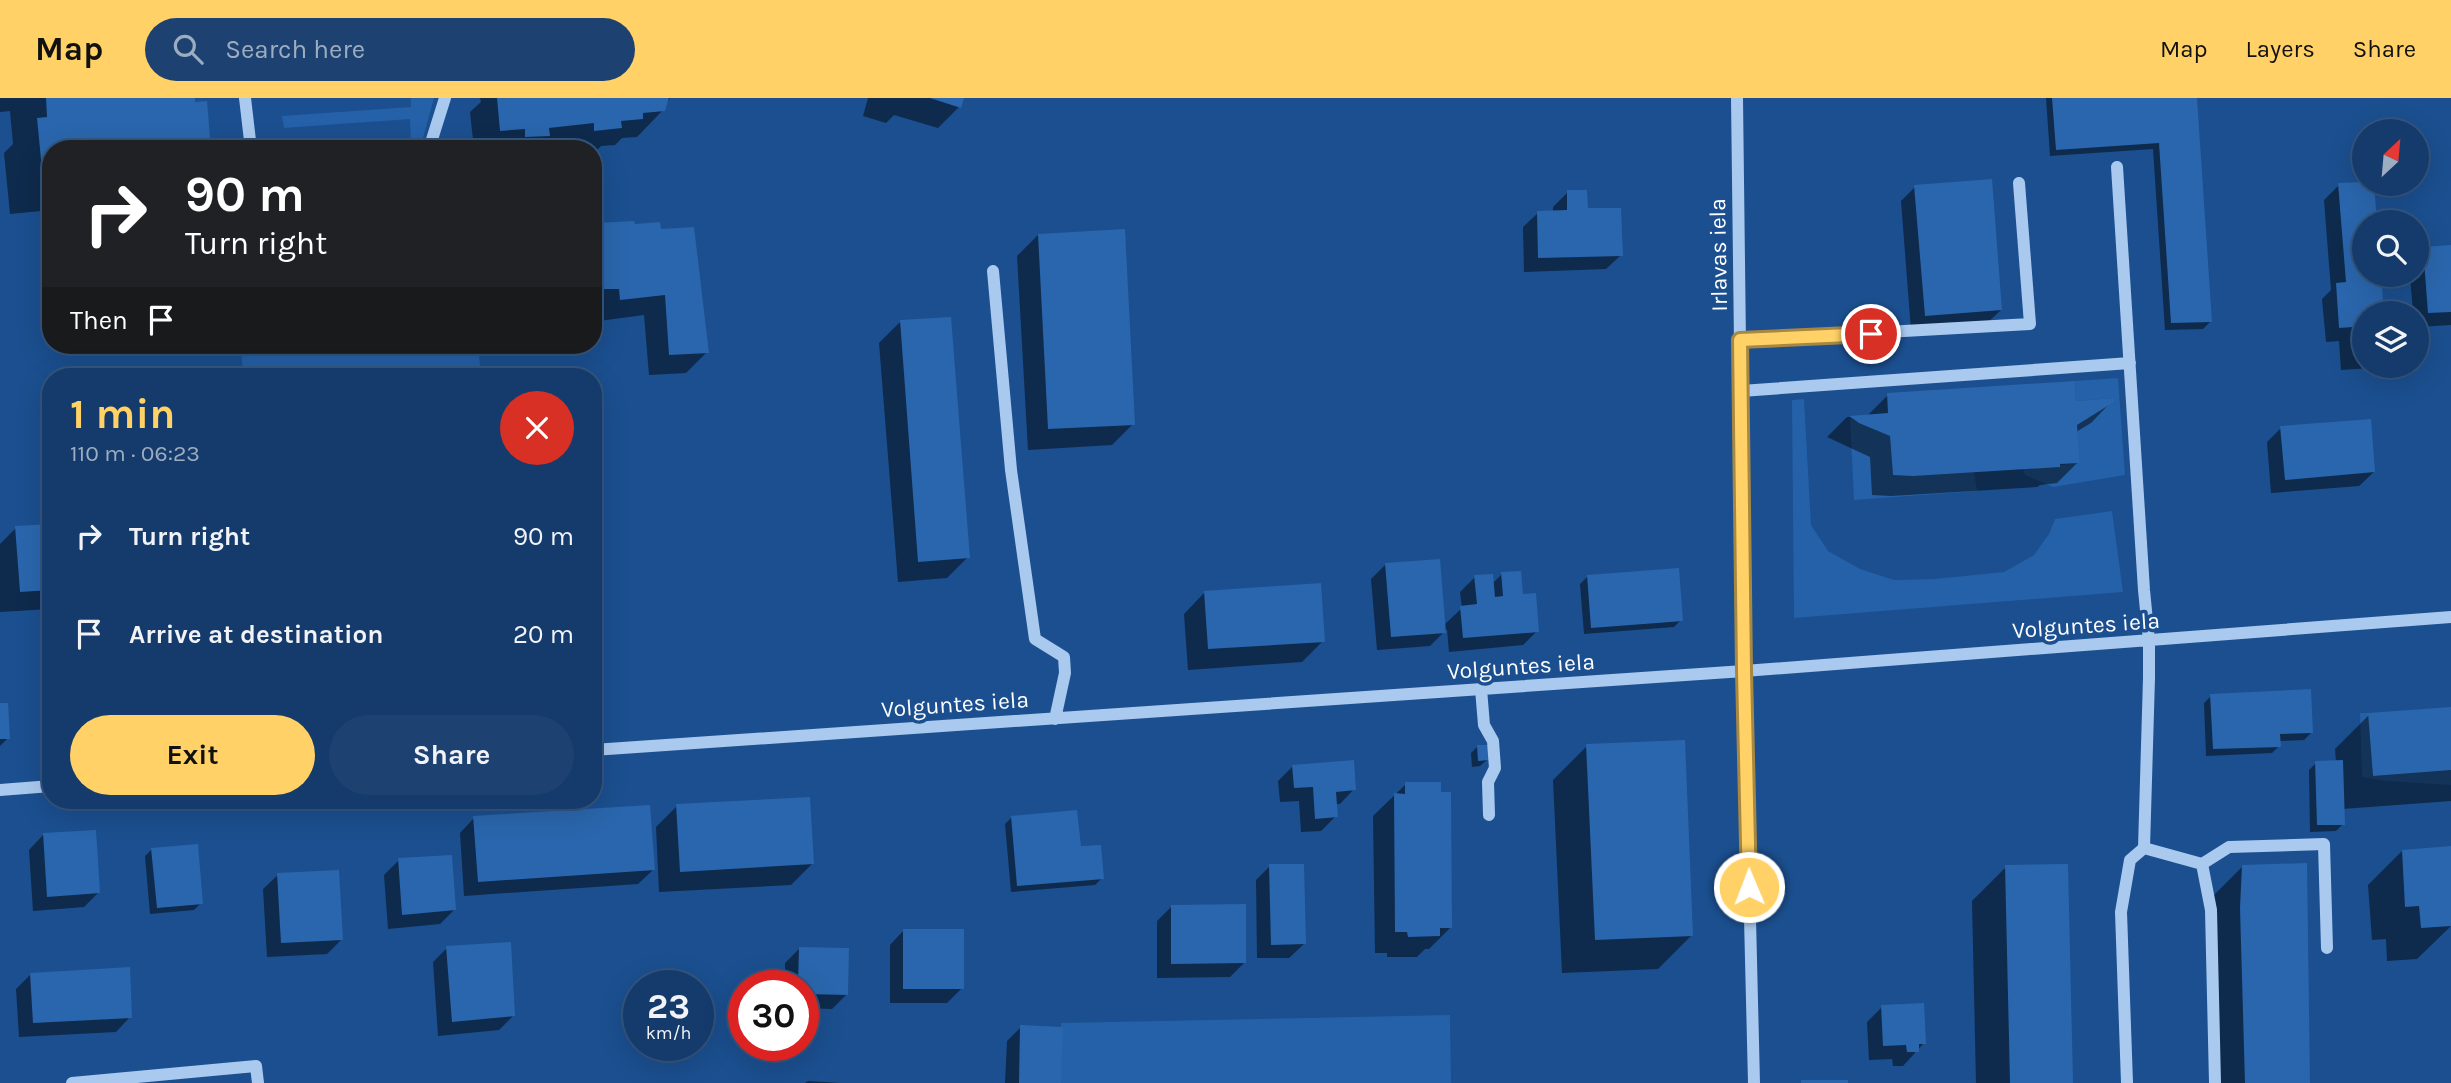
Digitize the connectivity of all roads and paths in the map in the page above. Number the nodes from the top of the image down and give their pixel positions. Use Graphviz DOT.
graph roads {
  1 [pos="245,98"];
  2 [pos="445,98"];
  3 [pos="1737,98"];
  4 [pos="250,140"];
  5 [pos="432,140"];
  6 [pos="2117,167"];
  7 [pos="2019,183"];
  8 [pos="993,271"];
  9 [pos="1740,340"];
  10 [pos="2130,363"];
  11 [pos="1741,391"];
  12 [pos="2451,617"];
  13 [pos="2149,641"];
  14 [pos="1744,671"];
  15 [pos="1481,689"];
  16 [pos="1055,719"];
  17 [pos="602,749"];
  18 [pos="42,787"];
  19 [pos="0,790"];
  20 [pos="1489,815"];
  21 [pos="2144,848"];
  22 [pos="2202,864"];
  23 [pos="2327,948"];
  24 [pos="72,1083"];
  25 [pos="258,1083"];
  26 [pos="1754,1083"];
  27 [pos="2127,1083"];
  28 [pos="2215,1083"];
  1 -- 4 [label="street"];
  2 -- 5 [label="street"];
  3 -- 9 [label="street, Irlavas iela"];
  6 -- 10 [label="street"];
  7 -- 9 [label="street"];
  8 -- 16 [label="street"];
  9 -- 11 [label="street, Irlavas iela"];
  10 -- 11 [label="street"];
  10 -- 13 [label="street"];
  11 -- 14 [label="street, Irlavas iela"];
  12 -- 13 [label="street, Volguntes iela"];
  13 -- 14 [label="street, Volguntes iela"];
  13 -- 21 [label="street"];
  14 -- 15 [label="street, Volguntes iela"];
  14 -- 26 [label="street, Irlavas iela"];
  15 -- 16 [label="street, Volguntes iela"];
  15 -- 20 [label="street"];
  16 -- 17 [label="street, Volguntes iela"];
  18 -- 19 [label="street"];
  21 -- 22 [label="street"];
  21 -- 27 [label="street"];
  22 -- 23 [label="street"];
  22 -- 28 [label="street"];
  24 -- 25 [label="street"];
}
